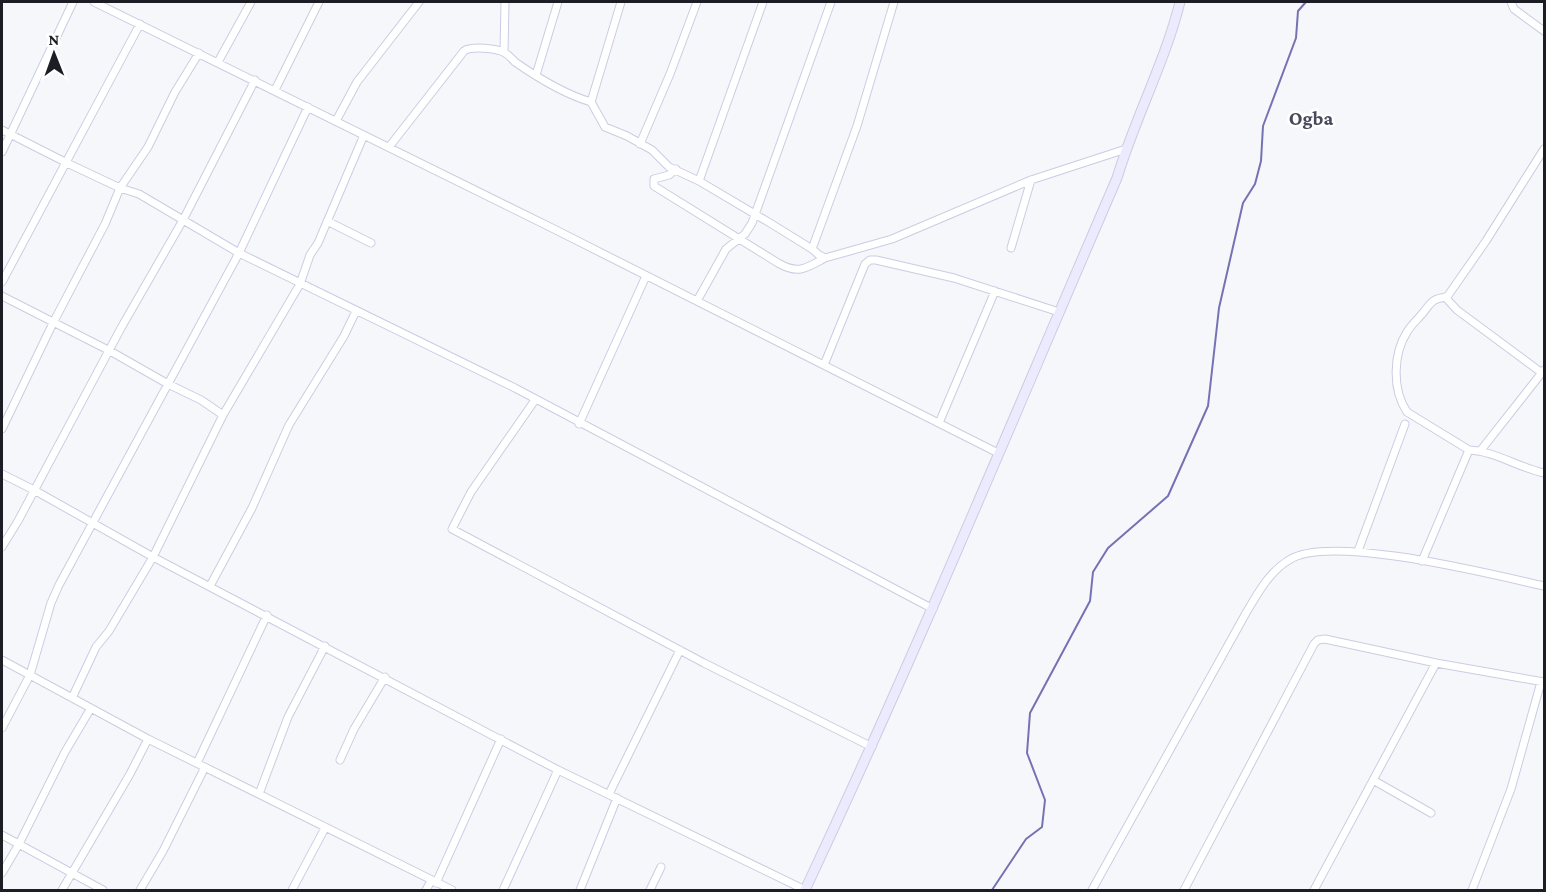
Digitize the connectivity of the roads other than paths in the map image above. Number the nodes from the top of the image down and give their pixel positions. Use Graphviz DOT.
graph roads {
  1 [pos="73,2"];
  2 [pos="94,2"];
  3 [pos="251,2"];
  4 [pos="320,2"];
  5 [pos="419,2"];
  6 [pos="505,2"];
  7 [pos="558,2"];
  8 [pos="621,2"];
  9 [pos="697,2"];
  10 [pos="763,2"];
  11 [pos="831,2"];
  12 [pos="894,2"];
  13 [pos="1180,2"];
  14 [pos="1511,2"];
  15 [pos="140,24"];
  16 [pos="1545,31"];
  17 [pos="504,52"];
  18 [pos="199,53"];
  19 [pos="218,62"];
  20 [pos="536,75"];
  21 [pos="255,80"];
  22 [pos="275,90"];
  23 [pos="591,102"];
  24 [pos="308,107"];
  25 [pos="336,121"];
  26 [pos="2,130"];
  27 [pos="11,135"];
  28 [pos="364,135"];
  29 [pos="640,144"];
  30 [pos="389,147"];
  31 [pos="1126,149"];
  32 [pos="1545,149"];
  33 [pos="2,152"];
  34 [pos="67,163"];
  35 [pos="676,169"];
  36 [pos="1031,180"];
  37 [pos="699,181"];
  38 [pos="120,188"];
  39 [pos="754,214"];
  40 [pos="183,220"];
  41 [pos="327,221"];
  42 [pos="739,240"];
  43 [pos="371,243"];
  44 [pos="1011,248"];
  45 [pos="812,249"];
  46 [pos="239,253"];
  47 [pos="825,258"];
  48 [pos="646,276"];
  49 [pos="2,282"];
  50 [pos="300,284"];
  51 [pos="995,291"];
  52 [pos="2,296"];
  53 [pos="1445,297"];
  54 [pos="697,301"];
  55 [pos="356,311"];
  56 [pos="1059,312"];
  57 [pos="53,323"];
  58 [pos="110,351"];
  59 [pos="824,365"];
  60 [pos="1543,372"];
  61 [pos="168,384"];
  62 [pos="534,400"];
  63 [pos="223,415"];
  64 [pos="939,423"];
  65 [pos="579,424"];
  66 [pos="1405,424"];
  67 [pos="2,429"];
  68 [pos="1469,450"];
  69 [pos="1481,450"];
  70 [pos="998,453"];
  71 [pos="1545,473"];
  72 [pos="2,474"];
  73 [pos="34,490"];
  74 [pos="93,523"];
  75 [pos="2,547"];
  76 [pos="1358,551"];
  77 [pos="153,557"];
  78 [pos="1422,561"];
  79 [pos="210,586"];
  80 [pos="1545,586"];
  81 [pos="933,609"];
  82 [pos="267,615"];
  83 [pos="325,646"];
  84 [pos="680,650"];
  85 [pos="2,660"];
  86 [pos="1436,663"];
  87 [pos="30,675"];
  88 [pos="385,677"];
  89 [pos="1543,682"];
  90 [pos="72,698"];
  91 [pos="92,708"];
  92 [pos="2,728"];
  93 [pos="148,739"];
  94 [pos="501,739"];
  95 [pos="872,747"];
  96 [pos="340,760"];
  97 [pos="197,763"];
  98 [pos="205,767"];
  99 [pos="558,770"];
  100 [pos="1373,780"];
  101 [pos="259,794"];
  102 [pos="609,794"];
  103 [pos="617,798"];
  104 [pos="1431,813"];
  105 [pos="325,828"];
  106 [pos="2,836"];
  107 [pos="19,844"];
  108 [pos="661,867"];
  109 [pos="72,872"];
  110 [pos="2,873"];
  111 [pos="434,882"];
  112 [pos="62,891"];
  113 [pos="103,891"];
  114 [pos="140,891"];
  115 [pos="292,891"];
  116 [pos="426,891"];
  117 [pos="452,891"];
  118 [pos="503,891"];
  119 [pos="580,891"];
  120 [pos="650,891"];
  121 [pos="805,891"];
  122 [pos="1092,891"];
  123 [pos="1184,891"];
  124 [pos="1314,891"];
  125 [pos="1472,891"];
  1 -- 27 [label="street"];
  2 -- 15 [label="street"];
  3 -- 19 [label="street"];
  4 -- 22 [label="street"];
  5 -- 25 [label="street"];
  6 -- 17 [label="street"];
  7 -- 20 [label="street"];
  8 -- 23 [label="street"];
  9 -- 29 [label="street"];
  10 -- 37 [label="street"];
  11 -- 39 [label="street"];
  12 -- 45 [label="street"];
  13 -- 31 [label="street"];
  14 -- 16 [label="street"];
  15 -- 18 [label="street"];
  15 -- 34 [label="street"];
  17 -- 20 [label="street"];
  17 -- 30 [label="street"];
  18 -- 19 [label="street"];
  18 -- 38 [label="street"];
  19 -- 21 [label="street"];
  20 -- 23 [label="street"];
  21 -- 22 [label="street"];
  21 -- 40 [label="street"];
  22 -- 24 [label="street"];
  23 -- 29 [label="street"];
  24 -- 25 [label="street"];
  24 -- 46 [label="street"];
  25 -- 28 [label="street"];
  26 -- 27 [label="street"];
  27 -- 33 [label="street"];
  27 -- 34 [label="street"];
  28 -- 30 [label="street"];
  28 -- 41 [label="street"];
  29 -- 35 [label="street"];
  30 -- 48 [label="street"];
  31 -- 36 [label="street"];
  31 -- 56 [label="street"];
  32 -- 53 [label="street"];
  34 -- 38 [label="street"];
  34 -- 49 [label="street"];
  35 -- 37 [label="street"];
  35 -- 42 [label="street"];
  36 -- 44 [label="street"];
  36 -- 47 [label="street"];
  37 -- 39 [label="street"];
  38 -- 40 [label="street"];
  38 -- 57 [label="street"];
  39 -- 42 [label="street"];
  39 -- 45 [label="street"];
  40 -- 46 [label="street"];
  40 -- 58 [label="street"];
  41 -- 43 [label="street"];
  41 -- 50 [label="street"];
  42 -- 47 [label="street"];
  42 -- 54 [label="street"];
  45 -- 47 [label="street"];
  46 -- 50 [label="street"];
  46 -- 61 [label="street"];
  48 -- 54 [label="street"];
  48 -- 65 [label="street"];
  50 -- 55 [label="street"];
  50 -- 63 [label="street"];
  51 -- 56 [label="street"];
  51 -- 59 [label="street"];
  51 -- 64 [label="street"];
  52 -- 57 [label="street"];
  53 -- 60 [label="street"];
  53 -- 68 [label="street"];
  54 -- 59 [label="street"];
  55 -- 62 [label="street"];
  55 -- 79 [label="street"];
  56 -- 70 [label="street"];
  57 -- 58 [label="street"];
  57 -- 67 [label="street"];
  58 -- 61 [label="street"];
  58 -- 73 [label="street"];
  59 -- 64 [label="street"];
  60 -- 69 [label="street"];
  61 -- 63 [label="street"];
  61 -- 74 [label="street"];
  62 -- 65 [label="street"];
  62 -- 84 [label="street"];
  63 -- 77 [label="street"];
  64 -- 70 [label="street"];
  65 -- 81 [label="street"];
  66 -- 76 [label="street"];
  68 -- 69 [label="street"];
  68 -- 78 [label="street"];
  69 -- 71 [label="street"];
  70 -- 81 [label="street"];
  72 -- 73 [label="street"];
  73 -- 74 [label="street"];
  73 -- 75 [label="street"];
  74 -- 77 [label="street"];
  74 -- 87 [label="street"];
  76 -- 78 [label="street"];
  76 -- 122 [label="street"];
  77 -- 79 [label="street"];
  77 -- 90 [label="street"];
  78 -- 80 [label="street"];
  79 -- 82 [label="street"];
  81 -- 95 [label="street"];
  82 -- 83 [label="street"];
  82 -- 97 [label="street"];
  83 -- 88 [label="street"];
  83 -- 101 [label="street"];
  84 -- 95 [label="street"];
  84 -- 102 [label="street"];
  85 -- 87 [label="street"];
  86 -- 89 [label="street"];
  86 -- 100 [label="street"];
  86 -- 123 [label="street"];
  87 -- 90 [label="street"];
  87 -- 92 [label="street"];
  88 -- 94 [label="street"];
  88 -- 96 [label="street"];
  89 -- 125 [label="street"];
  90 -- 91 [label="street"];
  91 -- 93 [label="street"];
  91 -- 107 [label="street"];
  93 -- 97 [label="street"];
  93 -- 109 [label="street"];
  94 -- 99 [label="street"];
  94 -- 111 [label="street"];
  95 -- 121 [label="street"];
  97 -- 98 [label="street"];
  98 -- 101 [label="street"];
  98 -- 114 [label="street"];
  99 -- 102 [label="street"];
  99 -- 118 [label="street"];
  100 -- 104 [label="street"];
  100 -- 124 [label="street"];
  101 -- 105 [label="street"];
  102 -- 103 [label="street"];
  103 -- 119 [label="street"];
  103 -- 121 [label="street"];
  105 -- 111 [label="street"];
  105 -- 115 [label="street"];
  106 -- 107 [label="street"];
  107 -- 109 [label="street"];
  107 -- 110 [label="street"];
  108 -- 120 [label="street"];
  109 -- 112 [label="street"];
  109 -- 113 [label="street"];
  111 -- 116 [label="street"];
  111 -- 117 [label="street"];
}
